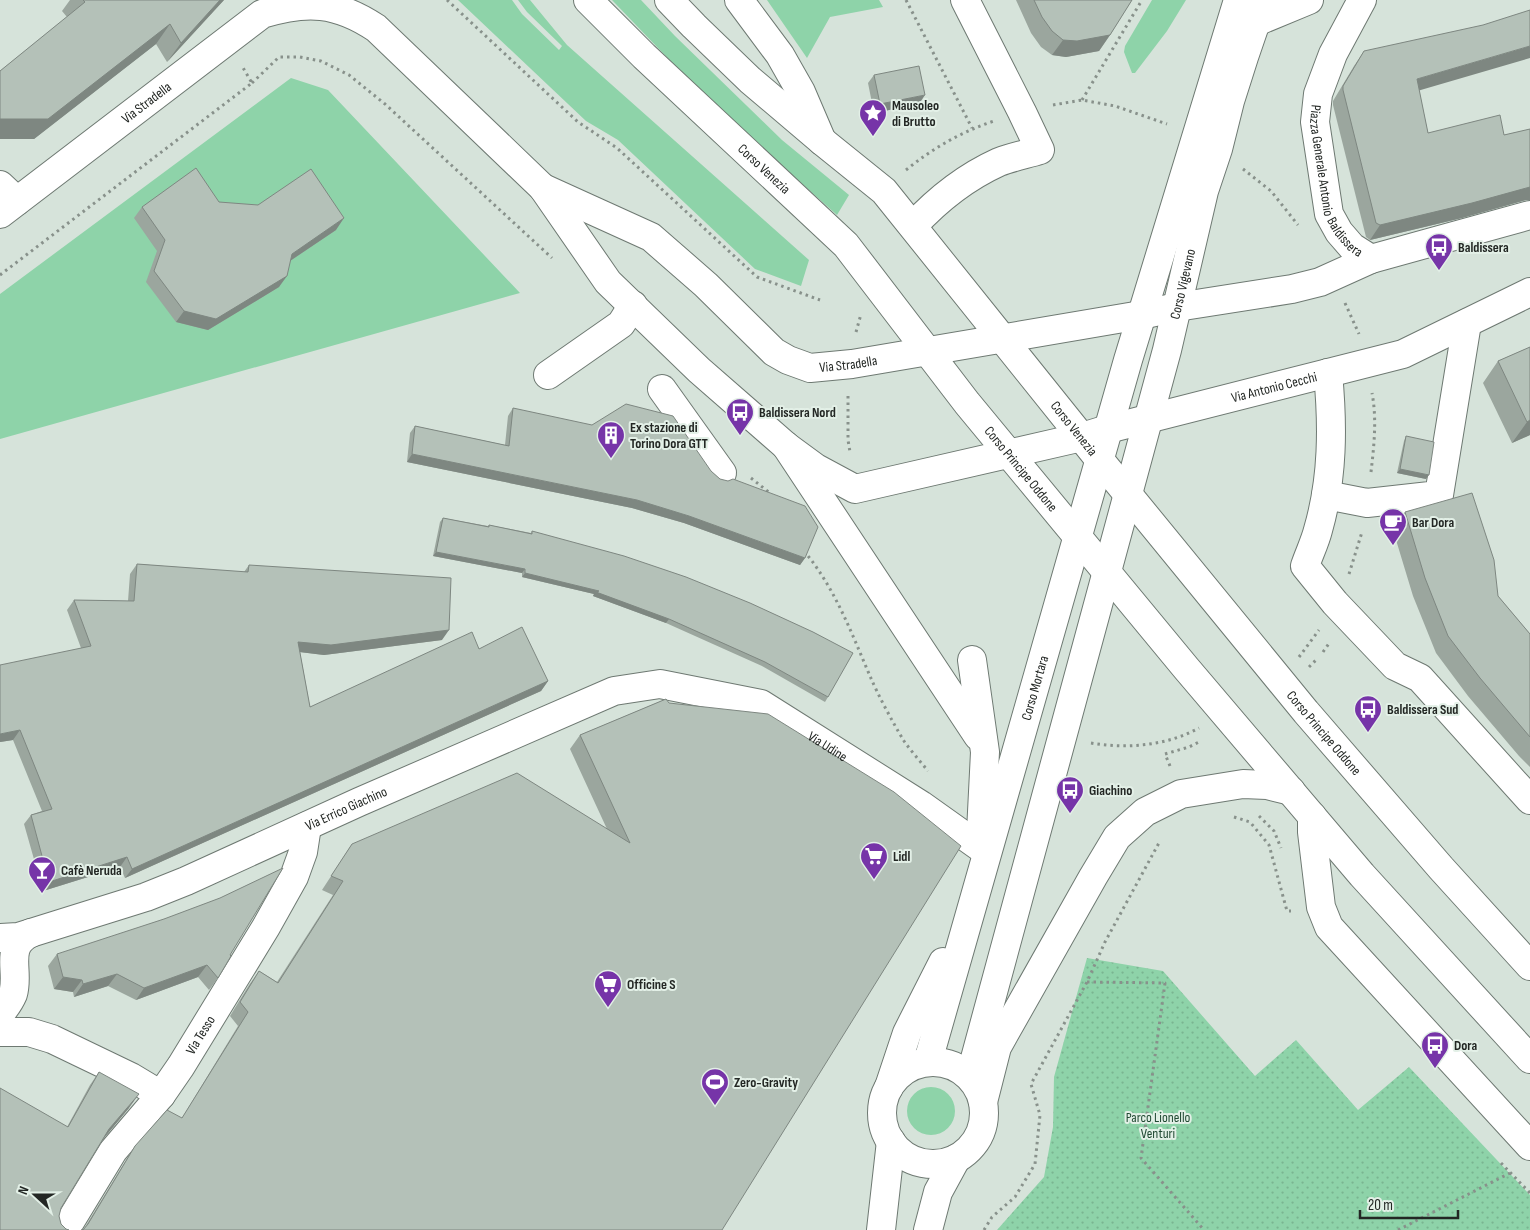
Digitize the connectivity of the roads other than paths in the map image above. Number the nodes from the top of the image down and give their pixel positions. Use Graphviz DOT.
graph roads {
  1 [pos="588,0"];
  2 [pos="669,0"];
  3 [pos="739,0"];
  4 [pos="965,0"];
  5 [pos="1238,0"];
  6 [pos="1309,0"];
  7 [pos="1362,0"];
  8 [pos="298,1"];
  9 [pos="1261,11"];
  10 [pos="822,141"];
  11 [pos="543,188"];
  12 [pos="6,200"];
  13 [pos="1530,214"];
  14 [pos="912,226"];
  15 [pos="1371,259"];
  16 [pos="1530,292"];
  17 [pos="633,305"];
  18 [pos="1177,307"];
  19 [pos="1142,315"];
  20 [pos="1467,323"];
  21 [pos="1003,338"];
  22 [pos="926,350"];
  23 [pos="1328,373"];
  24 [pos="548,375"];
  25 [pos="662,389"];
  26 [pos="1148,419"];
  27 [pos="1108,429"];
  28 [pos="1082,438"];
  29 [pos="786,446"];
  30 [pos="1009,454"];
  31 [pos="1099,460"];
  32 [pos="734,474"];
  33 [pos="1128,494"];
  34 [pos="1326,495"];
  35 [pos="1077,536"];
  36 [pos="1107,571"];
  37 [pos="972,660"];
  38 [pos="660,684"];
  39 [pos="984,744"];
  40 [pos="1291,791"];
  41 [pos="1530,800"];
  42 [pos="1312,816"];
  43 [pos="307,826"];
  44 [pos="980,847"];
  45 [pos="31,933"];
  46 [pos="0,938"];
  47 [pos="1530,966"];
  48 [pos="0,1014"];
  49 [pos="0,1032"];
  50 [pos="1530,1059"];
  51 [pos="928,1062"];
  52 [pos="970,1077"];
  53 [pos="889,1087"];
  54 [pos="161,1095"];
  55 [pos="983,1102"];
  56 [pos="891,1141"];
  57 [pos="1530,1146"];
  58 [pos="956,1159"];
  59 [pos="65,1230"];
  60 [pos="881,1230"];
  61 [pos="928,1230"];
  1 -- 22 [label="main road, Corso Venezia"];
  2 -- 10 [label="main road, Corso Venezia"];
  3 -- 10 [label="main road, Corso Venezia"];
  4 -- 14 [label="main road"];
  5 -- 19 [label="main road, Corso Vigevano"];
  6 -- 9 [label="main road"];
  7 -- 15 [label="main road, Piazza Generale Antonio Baldissera"];
  8 -- 11 [label="main road, Via Stradella"];
  8 -- 12 [label="main road, Via Stradella"];
  9 -- 18 [label="main road, Corso Vigevano"];
  10 -- 14 [label="main road, Corso Venezia"];
  11 -- 17 [label="main road, Via Stradella"];
  11 -- 22 [label="main road, Via Stradella"];
  13 -- 15 [label="main road"];
  14 -- 21 [label="main road, Corso Venezia"];
  15 -- 18 [label="main road"];
  16 -- 20 [label="main road, Via Antonio Cecchi"];
  17 -- 24 [label="main road"];
  17 -- 29 [label="main road, Via Stradella"];
  18 -- 19 [label="main road, Via Stradella"];
  18 -- 26 [label="main road, Corso Vigevano"];
  19 -- 21 [label="main road, Via Stradella"];
  19 -- 27 [label="main road, Corso Mortara"];
  20 -- 23 [label="main road, Via Antonio Cecchi"];
  20 -- 34 [label="main road"];
  21 -- 22 [label="main road, Via Stradella"];
  21 -- 28 [label="main road, Corso Venezia"];
  22 -- 30 [label="main road, Corso Principe Oddone"];
  23 -- 26 [label="main road, Via Antonio Cecchi"];
  23 -- 34 [label="main road"];
  25 -- 32 [label="main road"];
  26 -- 27 [label="main road, Via Antonio Cecchi"];
  26 -- 33 [label="main road, Corso Vigevano"];
  27 -- 28 [label="main road, Via Antonio Cecchi"];
  27 -- 31 [label="main road, Corso Mortara"];
  28 -- 30 [label="main road, Via Antonio Cecchi"];
  28 -- 31 [label="main road, Corso Venezia"];
  29 -- 30 [label="main road, Via Stradella"];
  29 -- 39 [label="main road"];
  30 -- 35 [label="main road, Corso Principe Oddone"];
  31 -- 33 [label="main road, Corso Venezia"];
  31 -- 35 [label="main road, Corso Mortara"];
  33 -- 36 [label="main road, Corso Vigevano"];
  33 -- 47 [label="main road, Corso Principe Oddone"];
  34 -- 41 [label="main road"];
  35 -- 36 [label="main road, Corso Principe Oddone"];
  35 -- 51 [label="main road, Corso Mortara"];
  36 -- 40 [label="main road, Corso Principe Oddone"];
  36 -- 52 [label="main road"];
  37 -- 39 [label="main road"];
  38 -- 43 [label="main road, Via Errico Giachino"];
  38 -- 44 [label="main road, Via Udine"];
  39 -- 44 [label="main road"];
  40 -- 42 [label="main road, Corso Principe Oddone"];
  40 -- 55 [label="main road"];
  42 -- 50 [label="main road, Corso Principe Oddone"];
  42 -- 57 [label="main road"];
  43 -- 45 [label="main road, Via Errico Giachino"];
  43 -- 54 [label="main road, Via Tesso"];
  44 -- 53 [label="main road"];
  45 -- 46 [label="main road, Via Errico Giachino"];
  45 -- 48 [label="main road, Via Errico Giachino"];
  49 -- 54 [label="main road"];
  51 -- 52 [label="main road"];
  51 -- 53 [label="main road"];
  52 -- 55 [label="main road"];
  53 -- 56 [label="main road"];
  54 -- 59 [label="main road, Via Tesso"];
  55 -- 58 [label="main road"];
  56 -- 58 [label="main road"];
  56 -- 60 [label="main road"];
  58 -- 61 [label="main road"];
}
